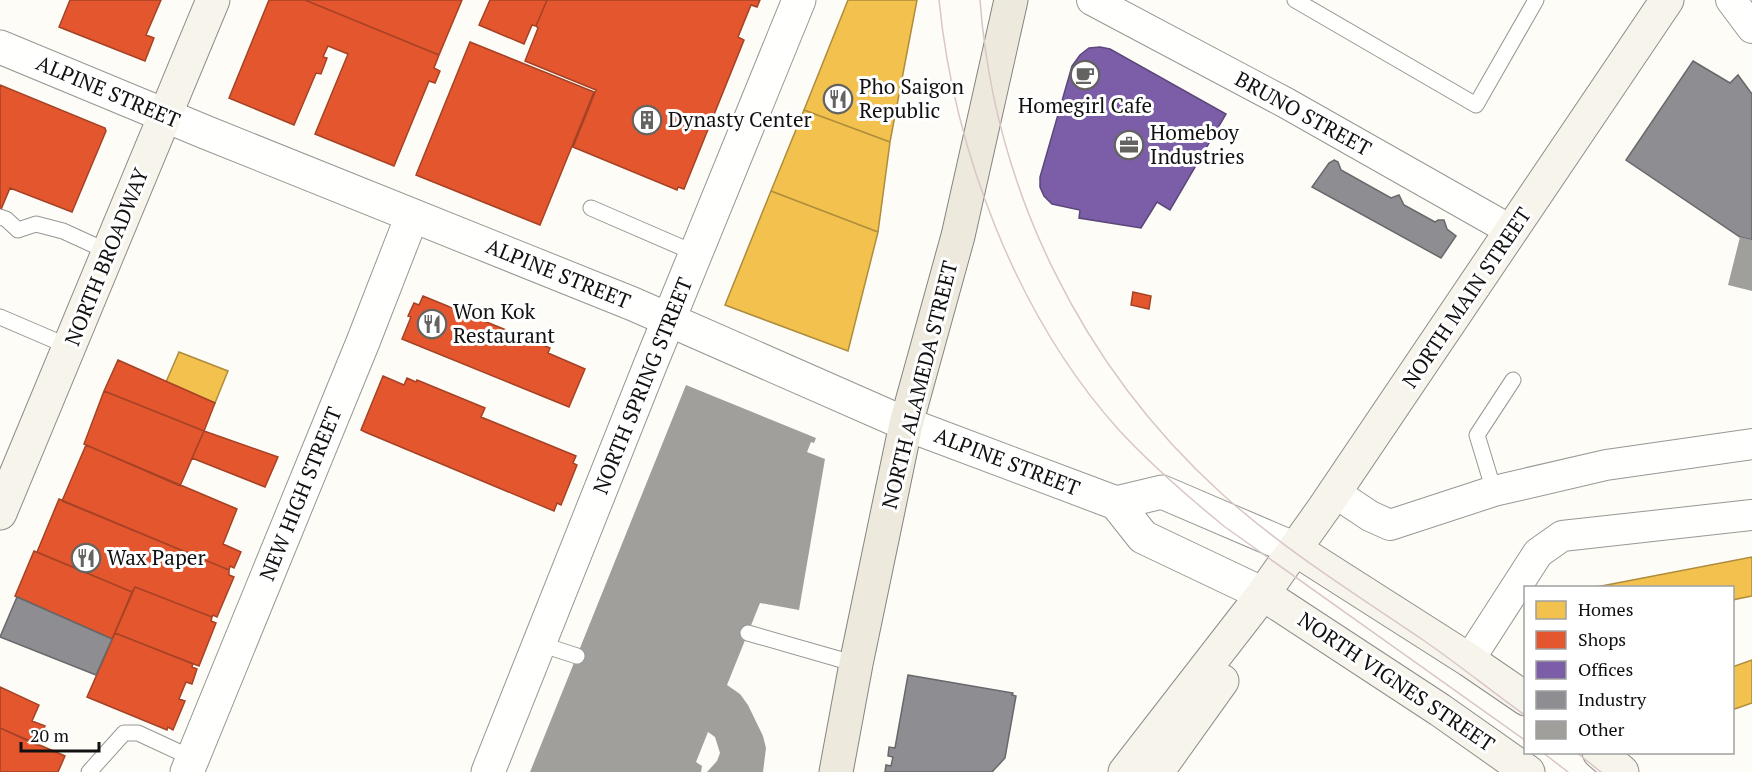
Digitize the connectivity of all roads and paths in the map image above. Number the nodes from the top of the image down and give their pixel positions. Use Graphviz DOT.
graph roads {
  1 [pos="213,0"];
  2 [pos="800,0"];
  3 [pos="1011,0"];
  4 [pos="1092,0"];
  5 [pos="1295,0"];
  6 [pos="1536,0"];
  7 [pos="1667,0"];
  8 [pos="1731,0"];
  9 [pos="1752,28"];
  10 [pos="0,47"];
  11 [pos="166,116"];
  12 [pos="591,208"];
  13 [pos="412,216"];
  14 [pos="0,217"];
  15 [pos="1512,231"];
  16 [pos="109,252"];
  17 [pos="697,254"];
  18 [pos="0,317"];
  19 [pos="670,320"];
  20 [pos="70,347"];
  21 [pos="1513,380"];
  22 [pos="906,424"];
  23 [pos="1752,444"];
  24 [pos="1494,491"];
  25 [pos="1334,492"];
  26 [pos="1116,503"];
  27 [pos="0,513"];
  28 [pos="1752,515"];
  29 [pos="1295,549"];
  30 [pos="1263,594"];
  31 [pos="748,633"];
  32 [pos="540,644"];
  33 [pos="577,656"];
  34 [pos="1469,660"];
  35 [pos="856,664"];
  36 [pos="1524,698"];
  37 [pos="1600,754"];
  38 [pos="189,765"];
  39 [pos="88,772"];
  40 [pos="488,772"];
  41 [pos="836,772"];
  42 [pos="1125,772"];
  43 [pos="1157,772"];
  44 [pos="1528,772"];
  45 [pos="1622,772"];
  1 -- 11 [label="main road, NORTH BROADWAY"];
  2 -- 17 [label="street, NORTH SPRING STREET"];
  3 -- 22 [label="main road, NORTH ALAMEDA STREET"];
  4 -- 15 [label="street, BRUNO STREET"];
  5 -- 6 [label="lane"];
  7 -- 15 [label="main road, NORTH MAIN STREET"];
  8 -- 9 [label="street"];
  10 -- 11 [label="street, ALPINE STREET"];
  11 -- 13 [label="street, ALPINE STREET"];
  11 -- 16 [label="main road, NORTH BROADWAY"];
  12 -- 17 [label="lane"];
  13 -- 19 [label="street, ALPINE STREET"];
  13 -- 38 [label="street, NEW HIGH STREET"];
  14 -- 16 [label="lane"];
  15 -- 25 [label="main road, NORTH MAIN STREET"];
  16 -- 20 [label="main road, NORTH BROADWAY"];
  17 -- 19 [label="street, NORTH SPRING STREET"];
  18 -- 20 [label="lane"];
  19 -- 22 [label="street, ALPINE STREET"];
  19 -- 32 [label="street, NORTH SPRING STREET"];
  20 -- 27 [label="main road, NORTH BROADWAY"];
  21 -- 24 [label="lane"];
  22 -- 26 [label="street, ALPINE STREET"];
  22 -- 35 [label="main road, NORTH ALAMEDA STREET"];
  23 -- 24 [label="street"];
  24 -- 25 [label="street"];
  25 -- 29 [label="main road, NORTH MAIN STREET"];
  26 -- 29 [label="street"];
  26 -- 30 [label="street"];
  28 -- 34 [label="street"];
  29 -- 30 [label="main road, NORTH MAIN STREET"];
  29 -- 34 [label="main road"];
  30 -- 42 [label="main road, NORTH MAIN STREET"];
  30 -- 43 [label="main road, NORTH MAIN STREET"];
  30 -- 44 [label="main road, NORTH VIGNES STREET"];
  31 -- 35 [label="lane"];
  32 -- 33 [label="lane"];
  32 -- 40 [label="street, NORTH SPRING STREET"];
  34 -- 36 [label="main road"];
  35 -- 41 [label="main road, NORTH ALAMEDA STREET"];
  37 -- 45 [label="main road"];
  38 -- 39 [label="lane"];
}
